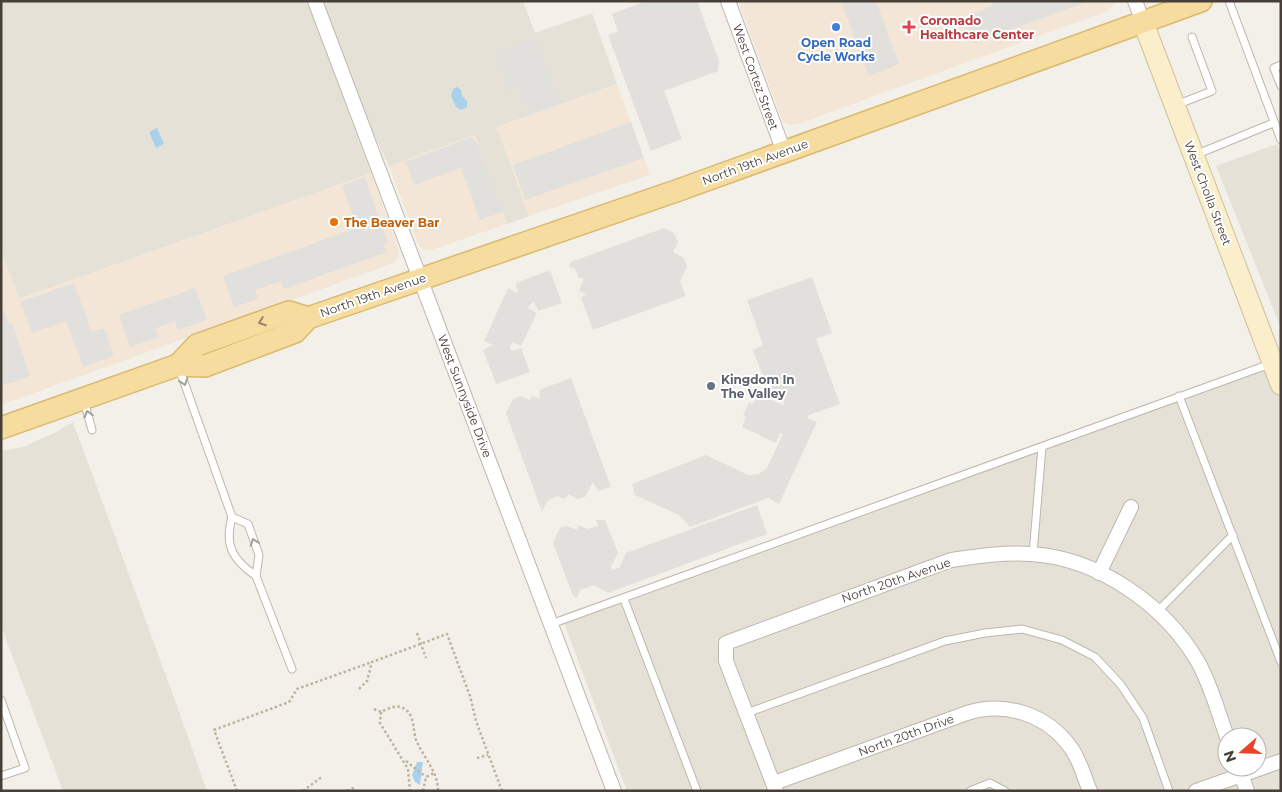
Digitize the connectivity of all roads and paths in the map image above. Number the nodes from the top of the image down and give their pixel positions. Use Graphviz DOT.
graph roads {
  1 [pos="315,1"];
  2 [pos="728,1"];
  3 [pos="1134,1"];
  4 [pos="1201,1"];
  5 [pos="1229,1"];
  6 [pos="1143,22"];
  7 [pos="1192,37"];
  8 [pos="1281,66"];
  9 [pos="1281,86"];
  10 [pos="1176,105"];
  11 [pos="1271,124"];
  12 [pos="1281,140"];
  13 [pos="784,152"];
  14 [pos="1194,155"];
  15 [pos="420,278"];
  16 [pos="1273,363"];
  17 [pos="178,365"];
  18 [pos="1281,385"];
  19 [pos="1179,396"];
  20 [pos="84,399"];
  21 [pos="1,428"];
  22 [pos="92,430"];
  23 [pos="1042,447"];
  24 [pos="1130,507"];
  25 [pos="232,517"];
  26 [pos="1233,535"];
  27 [pos="1033,554"];
  28 [pos="1099,572"];
  29 [pos="256,576"];
  30 [pos="624,599"];
  31 [pos="1157,612"];
  32 [pos="551,624"];
  33 [pos="417,633"];
  34 [pos="421,644"];
  35 [pos="426,658"];
  36 [pos="372,662"];
  37 [pos="1281,662"];
  38 [pos="292,669"];
  39 [pos="359,689"];
  40 [pos="1,700"];
  41 [pos="374,709"];
  42 [pos="381,712"];
  43 [pos="747,713"];
  44 [pos="1223,727"];
  45 [pos="488,755"];
  46 [pos="402,758"];
  47 [pos="477,758"];
  48 [pos="1281,760"];
  49 [pos="1267,764"];
  50 [pos="434,773"];
  51 [pos="1,776"];
  52 [pos="323,776"];
  53 [pos="426,777"];
  54 [pos="1227,777"];
  55 [pos="1242,777"];
  56 [pos="356,787"];
  57 [pos="775,787"];
  58 [pos="236,791"];
  59 [pos="303,791"];
  60 [pos="347,791"];
  61 [pos="410,791"];
  62 [pos="423,791"];
  63 [pos="438,791"];
  64 [pos="502,791"];
  65 [pos="614,791"];
  66 [pos="697,791"];
  67 [pos="970,791"];
  68 [pos="1005,791"];
  69 [pos="1090,791"];
  70 [pos="1169,791"];
  71 [pos="1196,791"];
  72 [pos="1247,791"];
  1 -- 15 [label="street, West Sunnyside Drive"];
  2 -- 13 [label="street, West Cortez Street"];
  3 -- 6 [label="street, West Cholla Street"];
  4 -- 6 [label="main road, North 19th Avenue"];
  5 -- 12 [label="lane"];
  6 -- 10 [label="street, West Cholla Street"];
  6 -- 13 [label="main road, North 19th Avenue"];
  7 -- 10 [label="lane"];
  8 -- 9 [label="lane"];
  10 -- 14 [label="street, West Cholla Street"];
  11 -- 14 [label="lane"];
  13 -- 15 [label="main road, North 19th Avenue"];
  14 -- 16 [label="street, West Cholla Street"];
  15 -- 17 [label="main road, North 19th Avenue"];
  15 -- 32 [label="street, West Sunnyside Drive"];
  16 -- 18 [label="street, West Cholla Street"];
  16 -- 19 [label="lane"];
  17 -- 20 [label="main road, North 19th Avenue"];
  17 -- 25 [label="lane, one-way"];
  19 -- 23 [label="lane"];
  19 -- 26 [label="lane"];
  20 -- 21 [label="main road, North 19th Avenue"];
  22 -- 20 [label="lane, one-way"];
  23 -- 27 [label="lane"];
  23 -- 30 [label="lane"];
  24 -- 28 [label="street"];
  25 -- 29 [label="lane"];
  29 -- 25 [label="lane, one-way"];
  26 -- 31 [label="lane"];
  26 -- 37 [label="lane"];
  27 -- 28 [label="street, North 20th Avenue"];
  27 -- 43 [label="street, North 20th Avenue"];
  28 -- 31 [label="street, North 20th Avenue"];
  29 -- 38 [label="lane"];
  30 -- 32 [label="lane"];
  30 -- 66 [label="lane"];
  31 -- 44 [label="street, North 20th Avenue"];
  32 -- 65 [label="street, West Sunnyside Drive"];
  33 -- 34 [label="path"];
  34 -- 35 [label="path"];
  34 -- 36 [label="path"];
  34 -- 45 [label="path"];
  36 -- 39 [label="path"];
  36 -- 58 [label="path"];
  40 -- 51 [label="lane"];
  41 -- 42 [label="path"];
  42 -- 46 [label="path"];
  42 -- 50 [label="path"];
  43 -- 57 [label="street"];
  43 -- 70 [label="lane"];
  45 -- 47 [label="path"];
  45 -- 64 [label="path"];
  46 -- 53 [label="path"];
  46 -- 61 [label="path"];
  48 -- 49 [label="street"];
  50 -- 53 [label="path"];
  50 -- 63 [label="path"];
  52 -- 59 [label="path"];
  53 -- 62 [label="path"];
  54 -- 71 [label="street"];
  55 -- 72 [label="street"];
  56 -- 60 [label="path"];
  57 -- 69 [label="street, North 20th Drive"];
  67 -- 68 [label="lane"];
}
